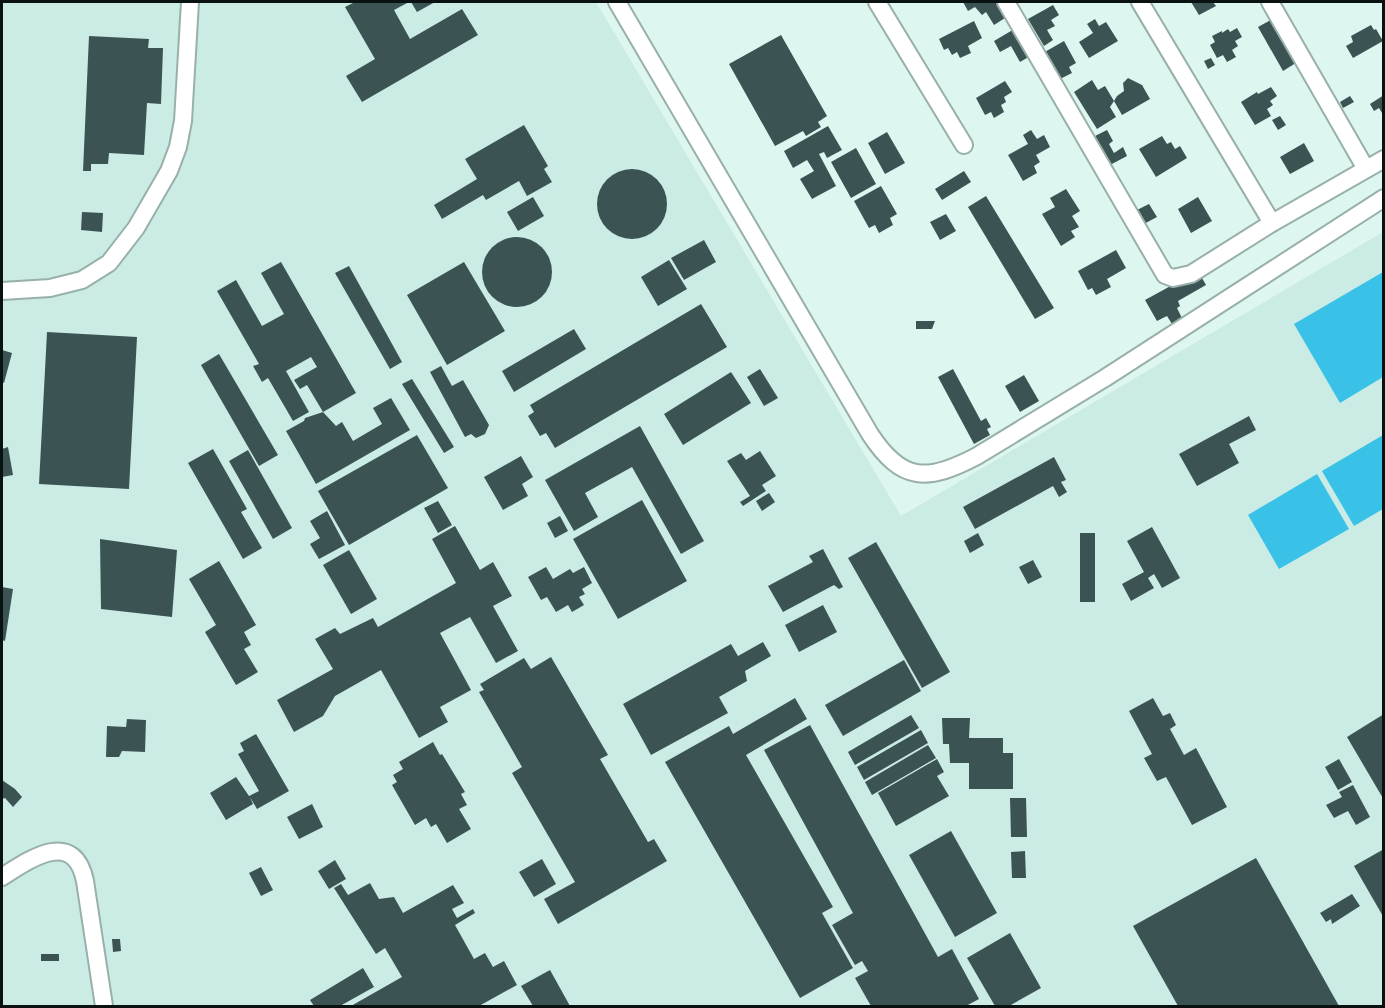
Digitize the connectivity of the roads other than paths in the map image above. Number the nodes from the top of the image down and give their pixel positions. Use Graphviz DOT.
graph roads {
  1 [pos="190,2"];
  2 [pos="617,2"];
  3 [pos="877,2"];
  4 [pos="1006,2"];
  5 [pos="1140,2"];
  6 [pos="1270,2"];
  7 [pos="964,145"];
  8 [pos="1383,159"];
  9 [pos="1366,169"];
  10 [pos="1383,198"];
  11 [pos="1272,223"];
  12 [pos="2,291"];
  13 [pos="2,878"];
  14 [pos="104,1006"];
  1 -- 12 [label="street"];
  2 -- 10 [label="street"];
  3 -- 7 [label="street"];
  4 -- 11 [label="street"];
  5 -- 11 [label="street"];
  6 -- 9 [label="street"];
  8 -- 9 [label="street"];
  9 -- 11 [label="street"];
  13 -- 14 [label="street"];
}
